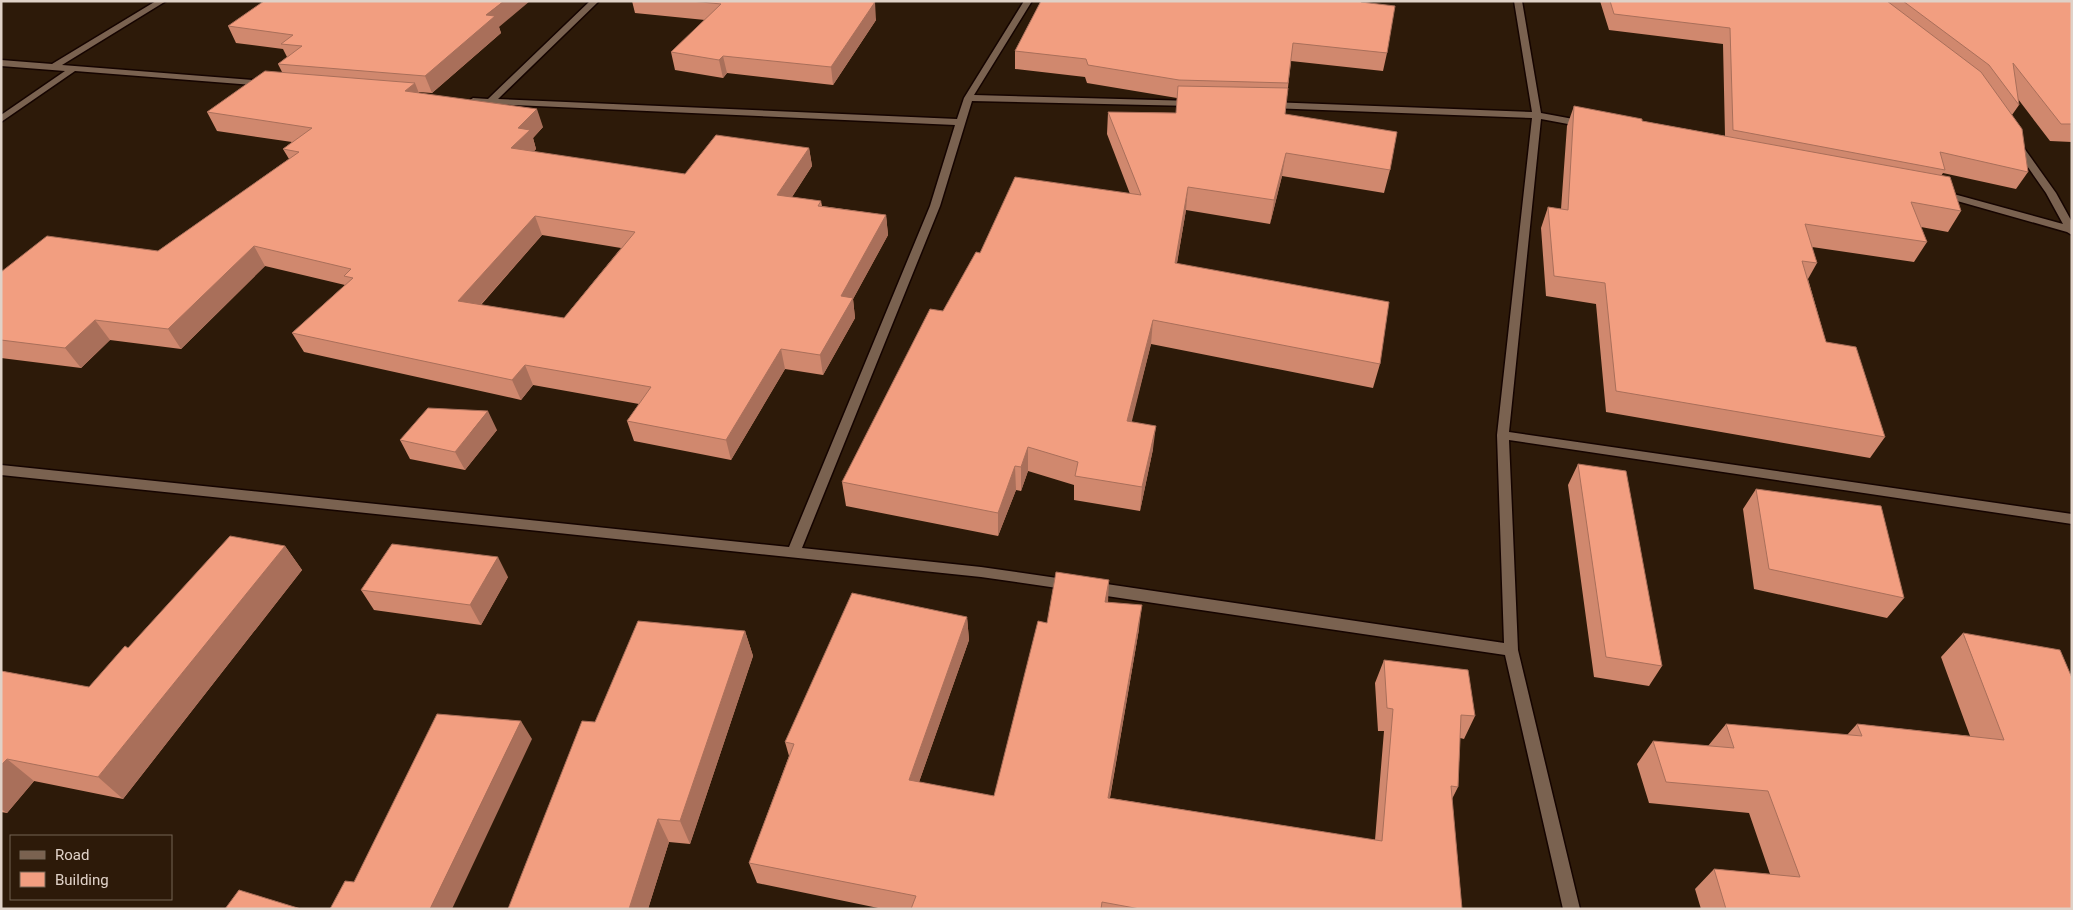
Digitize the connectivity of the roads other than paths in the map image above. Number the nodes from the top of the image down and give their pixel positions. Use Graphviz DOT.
graph roads {
  1 [pos="162,1"];
  2 [pos="594,1"];
  3 [pos="1028,1"];
  4 [pos="1518,1"];
  5 [pos="1,63"];
  6 [pos="52,68"];
  7 [pos="73,69"];
  8 [pos="272,85"];
  9 [pos="968,98"];
  10 [pos="460,100"];
  11 [pos="490,102"];
  12 [pos="1203,104"];
  13 [pos="1262,105"];
  14 [pos="1537,115"];
  15 [pos="1,119"];
  16 [pos="960,122"];
  17 [pos="1594,126"];
  18 [pos="2008,131"];
  19 [pos="1932,191"];
  20 [pos="2071,231"];
  21 [pos="1503,435"];
  22 [pos="1,470"];
  23 [pos="2072,519"];
  24 [pos="793,553"];
  25 [pos="1511,650"];
  26 [pos="1572,909"];
  1 -- 6 [label="street"];
  2 -- 11 [label="street"];
  3 -- 9 [label="street"];
  4 -- 14 [label="street"];
  5 -- 6 [label="street"];
  6 -- 7 [label="street"];
  7 -- 8 [label="street"];
  7 -- 15 [label="street"];
  9 -- 12 [label="street"];
  9 -- 16 [label="street"];
  10 -- 11 [label="street"];
  11 -- 16 [label="street"];
  13 -- 14 [label="street"];
  14 -- 17 [label="street"];
  14 -- 21 [label="street"];
  16 -- 24 [label="street"];
  18 -- 20 [label="street"];
  19 -- 20 [label="street"];
  21 -- 23 [label="street"];
  21 -- 25 [label="street"];
  22 -- 24 [label="street"];
  24 -- 25 [label="street"];
  25 -- 26 [label="street"];
}
